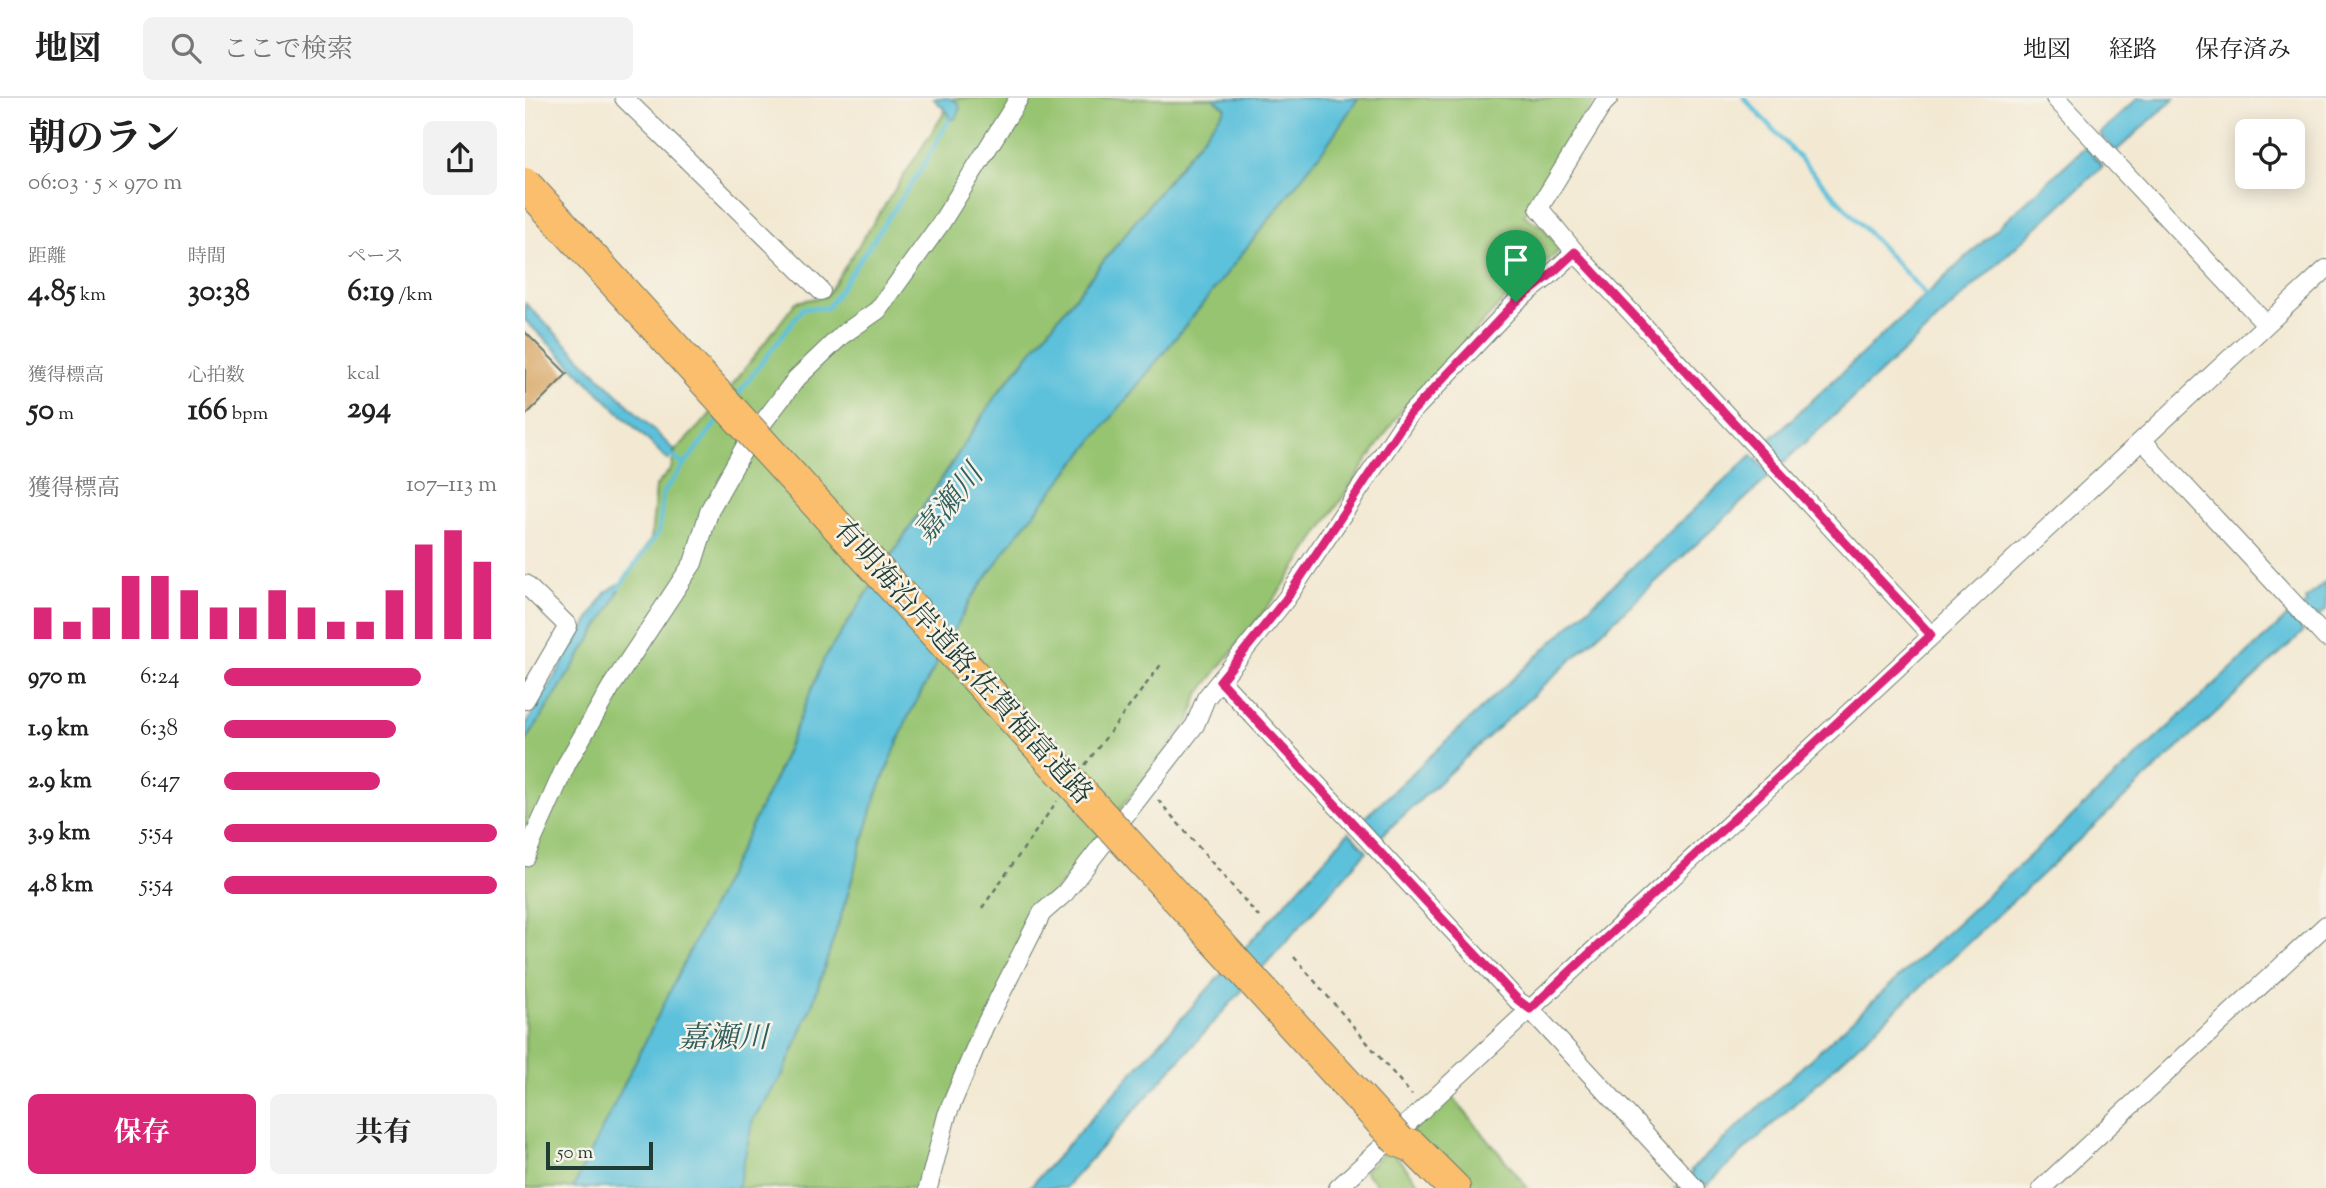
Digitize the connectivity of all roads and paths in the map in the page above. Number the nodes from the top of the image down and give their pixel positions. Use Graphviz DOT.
graph roads {
  1 [pos="624,98"];
  2 [pos="1019,98"];
  3 [pos="1609,98"];
  4 [pos="2055,98"];
  5 [pos="525,184"];
  6 [pos="1575,252"];
  7 [pos="2326,269"];
  8 [pos="821,291"];
  9 [pos="2266,324"];
  10 [pos="2142,440"];
  11 [pos="525,584"];
  12 [pos="1931,635"];
  13 [pos="2326,638"];
  14 [pos="1220,681"];
  15 [pos="525,700"];
  16 [pos="1147,786"];
  17 [pos="525,857"];
  18 [pos="1259,917"];
  19 [pos="2326,925"];
  20 [pos="1294,957"];
  21 [pos="1530,1009"];
  22 [pos="1423,1108"];
  23 [pos="1399,1141"];
  24 [pos="1689,1182"];
  25 [pos="929,1187"];
  26 [pos="1338,1188"];
  27 [pos="1435,1188"];
  28 [pos="1454,1188"];
  29 [pos="2042,1188"];
  1 -- 8 [label="street"];
  2 -- 17 [label="street"];
  3 -- 6 [label="street"];
  4 -- 9 [label="street"];
  5 -- 23 [label="highway, 有明海沿岸道路;佐賀福富道路, bridge"];
  6 -- 12 [label="street"];
  6 -- 14 [label="street"];
  7 -- 9 [label="street"];
  9 -- 10 [label="street"];
  10 -- 12 [label="street"];
  10 -- 13 [label="street"];
  11 -- 15 [label="street"];
  12 -- 21 [label="street"];
  14 -- 16 [label="street"];
  14 -- 21 [label="street"];
  16 -- 18 [label="path"];
  16 -- 25 [label="street"];
  19 -- 29 [label="street"];
  20 -- 22 [label="path"];
  21 -- 22 [label="street"];
  21 -- 24 [label="street"];
  22 -- 26 [label="street"];
  23 -- 27 [label="highway"];
  23 -- 28 [label="highway"];
}
